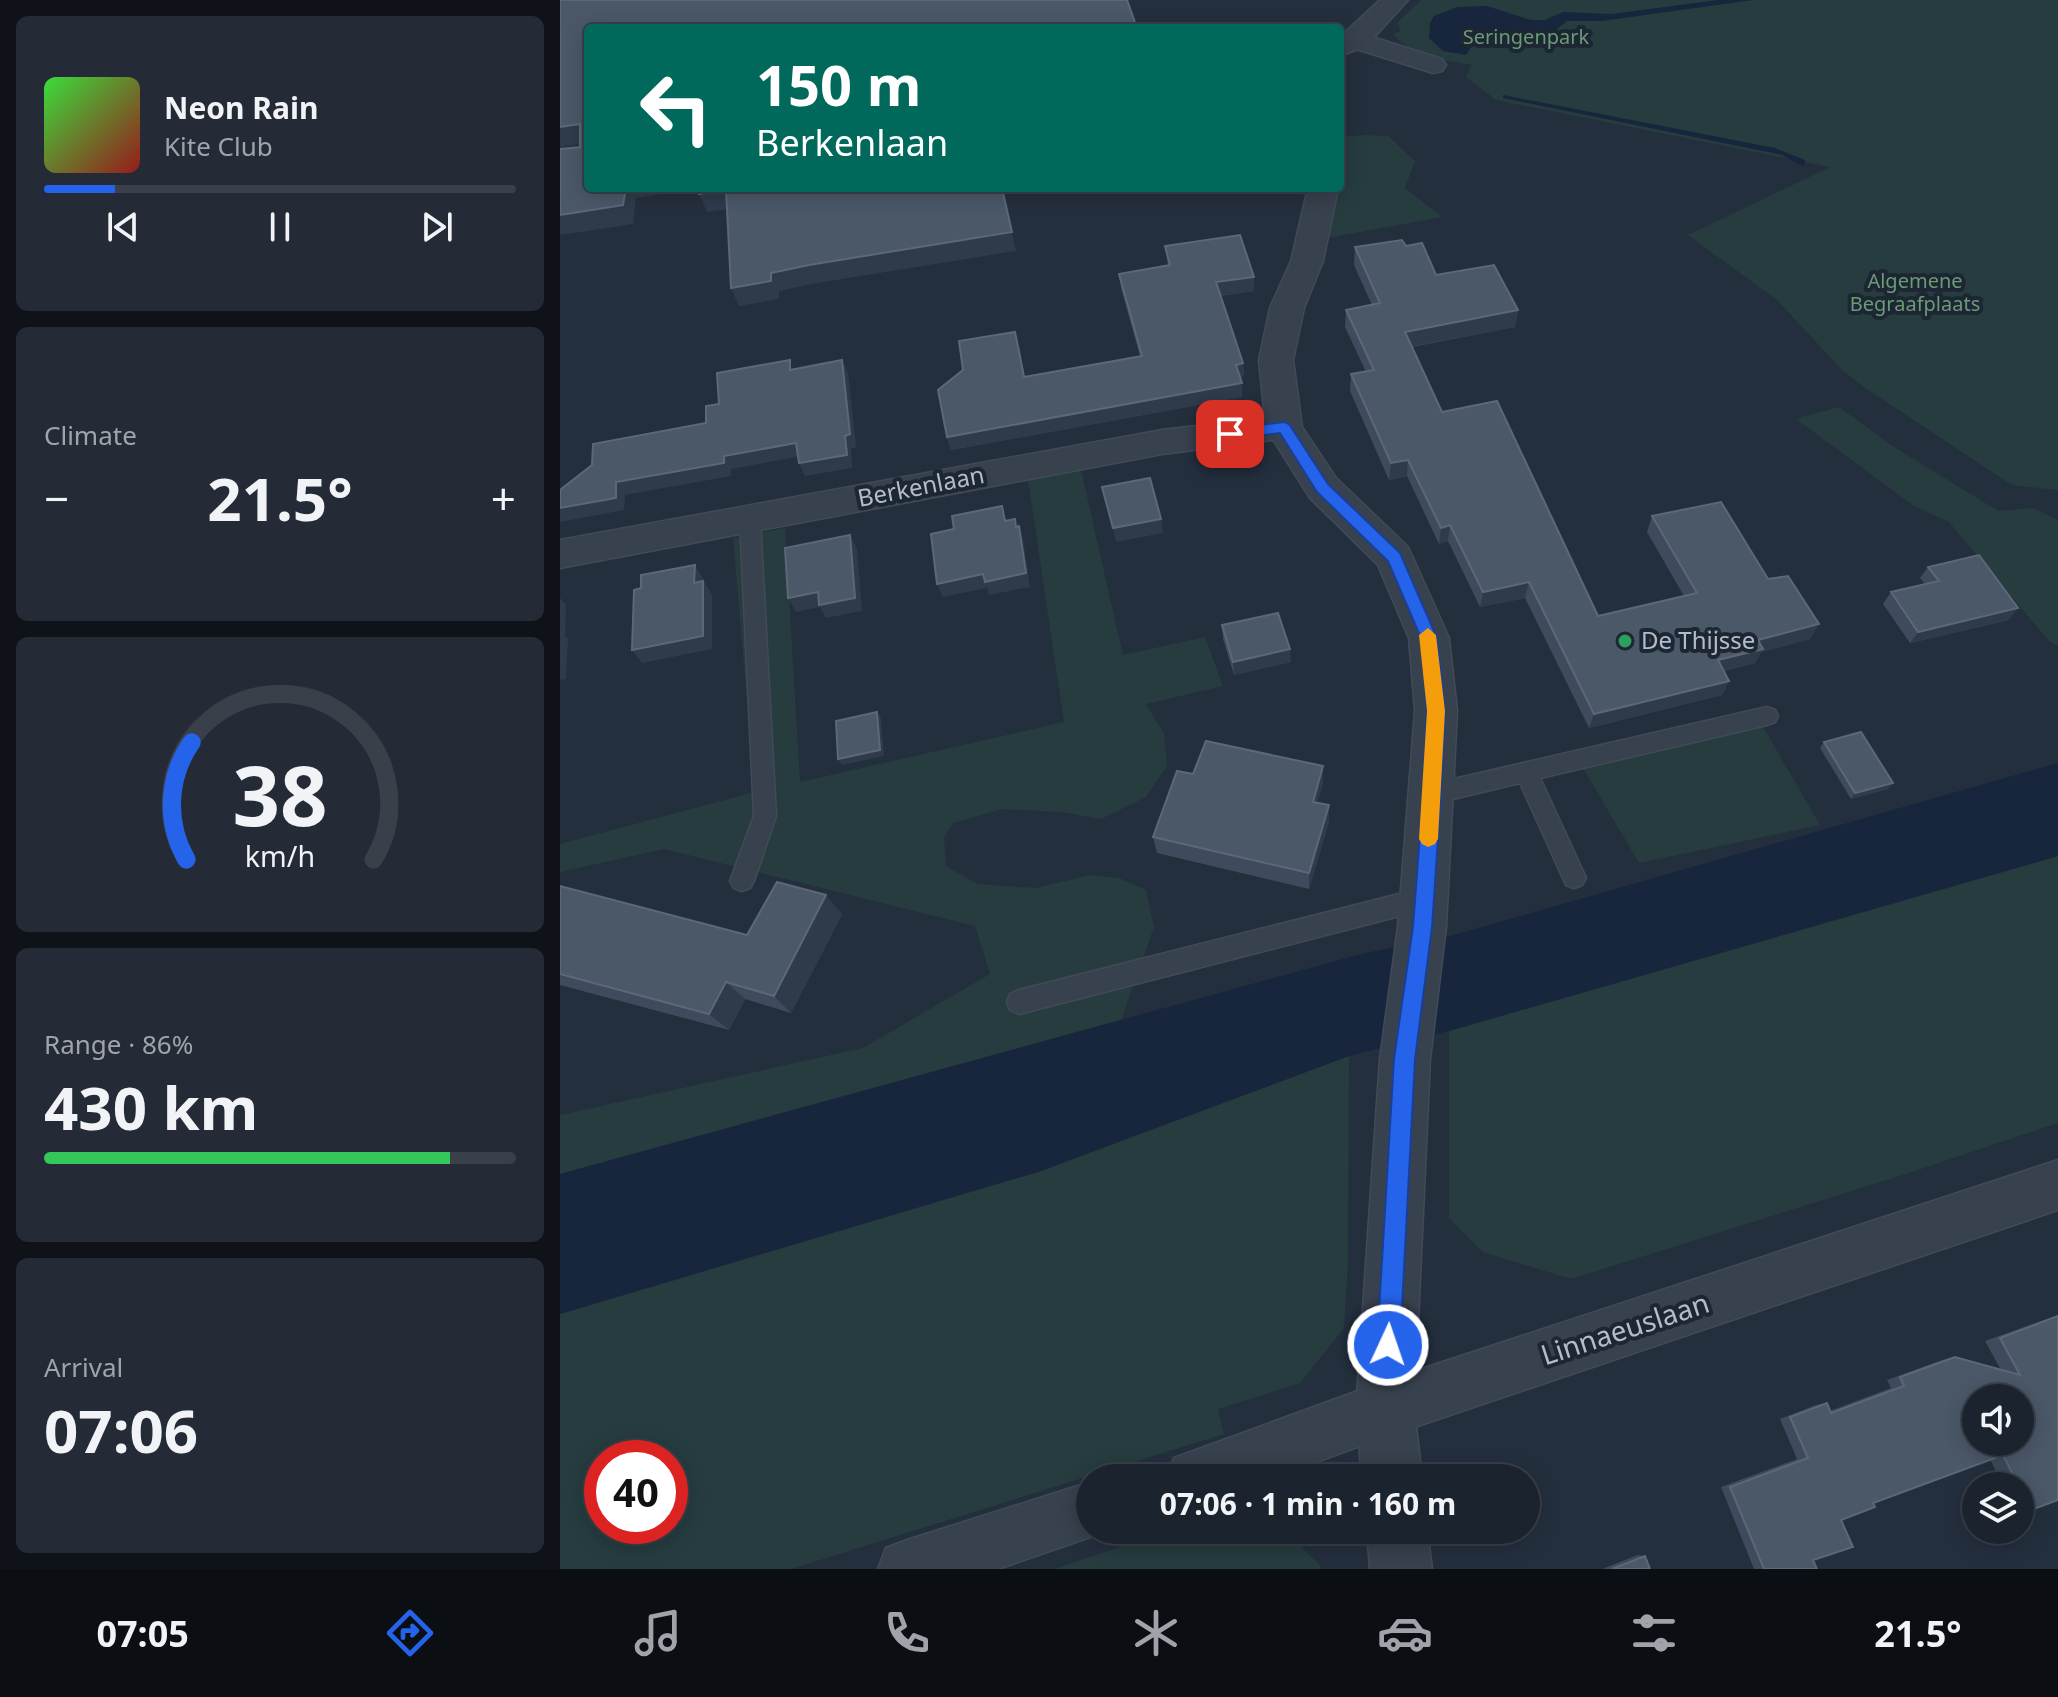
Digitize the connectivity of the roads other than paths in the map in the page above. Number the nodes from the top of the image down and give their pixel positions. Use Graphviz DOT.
graph roads {
  1 [pos="1395,0"];
  2 [pos="1348,44"];
  3 [pos="1433,65"];
  4 [pos="1322,192"];
  5 [pos="1284,428"];
  6 [pos="750,519"];
  7 [pos="560,554"];
  8 [pos="1767,716"];
  9 [pos="1525,770"];
  10 [pos="1432,794"];
  11 [pos="1574,878"];
  12 [pos="742,881"];
  13 [pos="1423,913"];
  14 [pos="1019,1002"];
  15 [pos="2058,1185"];
  16 [pos="1385,1409"];
  17 [pos="1233,1464"];
  18 [pos="1391,1464"];
  19 [pos="1076,1515"];
  20 [pos="1398,1544"];
  21 [pos="907,1569"];
  22 [pos="1401,1569"];
  1 -- 2 [label="street"];
  2 -- 3 [label="street"];
  4 -- 5 [label="street"];
  5 -- 6 [label="street, Berkenlaan"];
  5 -- 10 [label="street"];
  6 -- 7 [label="street, Berkenlaan"];
  6 -- 12 [label="lane"];
  8 -- 9 [label="lane"];
  9 -- 10 [label="lane"];
  9 -- 11 [label="lane"];
  10 -- 13 [label="street"];
  13 -- 14 [label="lane"];
  13 -- 16 [label="street"];
  15 -- 16 [label="street, Linnaeuslaan"];
  16 -- 17 [label="street, Linnaeuslaan"];
  16 -- 18 [label="street"];
  19 -- 21 [label="street"];
  20 -- 22 [label="street"];
}
